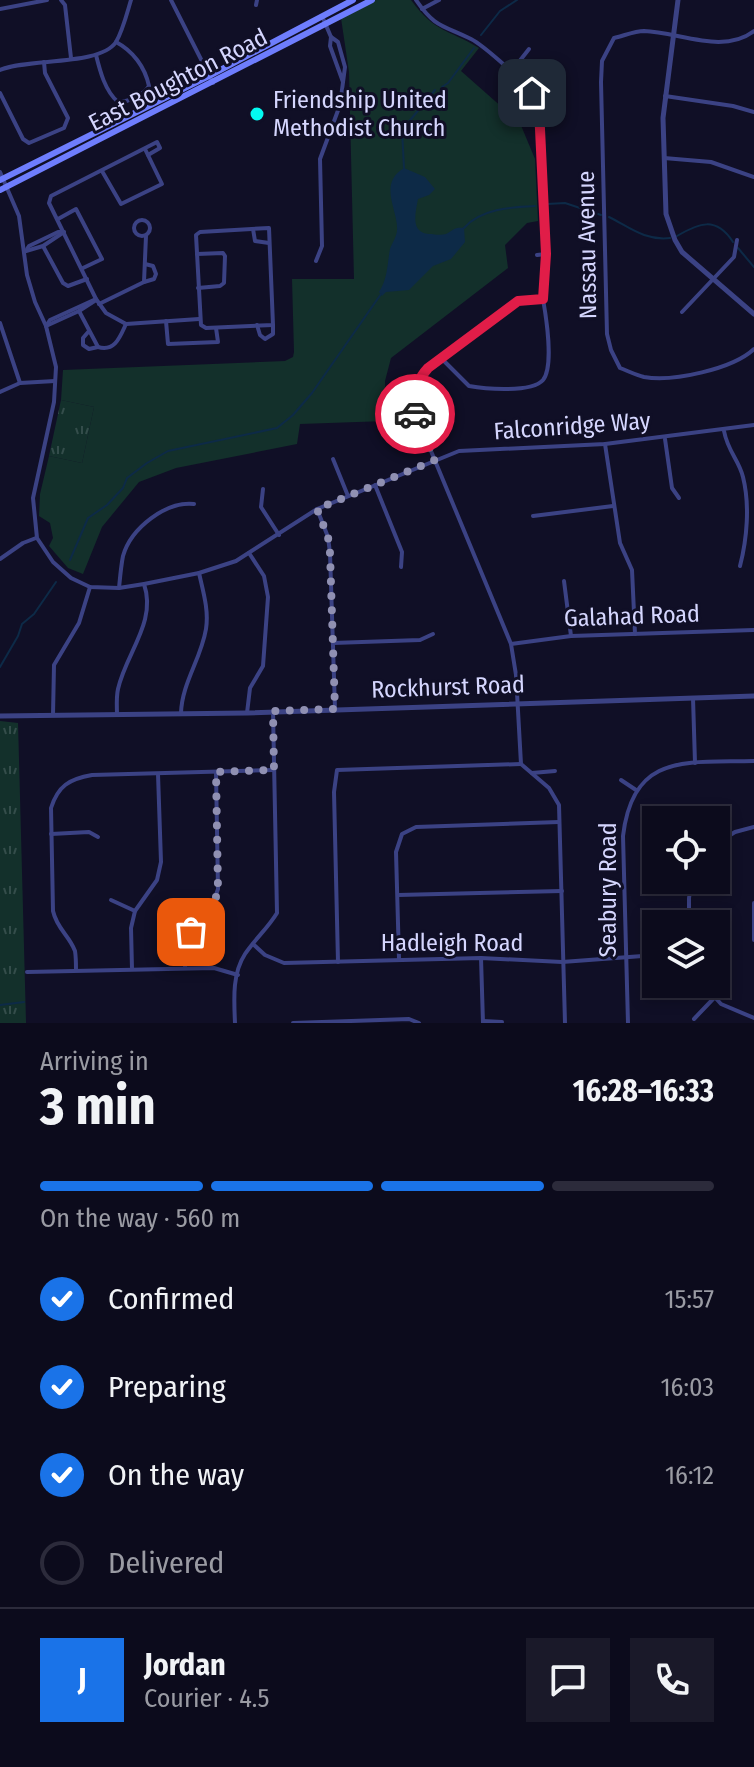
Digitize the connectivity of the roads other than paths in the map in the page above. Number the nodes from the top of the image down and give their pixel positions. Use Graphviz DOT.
graph roads {
  1 [pos="47,0"];
  2 [pos="61,0"];
  3 [pos="131,0"];
  4 [pos="171,0"];
  5 [pos="353,0"];
  6 [pos="372,0"];
  7 [pos="416,0"];
  8 [pos="439,0"];
  9 [pos="678,0"];
  10 [pos="0,9"];
  11 [pos="422,9"];
  12 [pos="322,16"];
  13 [pos="325,24"];
  14 [pos="754,31"];
  15 [pos="672,35"];
  16 [pos="331,37"];
  17 [pos="116,42"];
  18 [pos="529,49"];
  19 [pos="96,55"];
  20 [pos="71,58"];
  21 [pos="44,62"];
  22 [pos="0,70"];
  23 [pos="511,72"];
  24 [pos="211,79"];
  25 [pos="343,82"];
  26 [pos="0,93"];
  27 [pos="665,96"];
  28 [pos="754,112"];
  29 [pos="145,149"];
  30 [pos="148,155"];
  31 [pos="664,158"];
  32 [pos="102,171"];
  33 [pos="1,177"];
  34 [pos="754,177"];
  35 [pos="4,188"];
  36 [pos="57,219"];
  37 [pos="253,229"];
  38 [pos="64,232"];
  39 [pos="146,236"];
  40 [pos="737,240"];
  41 [pos="269,243"];
  42 [pos="43,246"];
  43 [pos="26,251"];
  44 [pos="197,254"];
  45 [pos="546,254"];
  46 [pos="537,255"];
  47 [pos="316,261"];
  48 [pos="145,264"];
  49 [pos="83,268"];
  50 [pos="87,279"];
  51 [pos="715,279"];
  52 [pos="144,282"];
  53 [pos="198,288"];
  54 [pos="543,299"];
  55 [pos="98,302"];
  56 [pos="79,311"];
  57 [pos="682,312"];
  58 [pos="754,314"];
  59 [pos="199,319"];
  60 [pos="166,321"];
  61 [pos="0,323"];
  62 [pos="126,324"];
  63 [pos="257,325"];
  64 [pos="273,325"];
  65 [pos="46,326"];
  66 [pos="216,328"];
  67 [pos="89,331"];
  68 [pos="98,347"];
  69 [pos="754,349"];
  70 [pos="441,358"];
  71 [pos="55,381"];
  72 [pos="20,383"];
  73 [pos="0,392"];
  74 [pos="754,425"];
  75 [pos="724,431"];
  76 [pos="665,438"];
  77 [pos="605,444"];
  78 [pos="333,459"];
  79 [pos="435,460"];
  80 [pos="375,485"];
  81 [pos="263,489"];
  82 [pos="348,496"];
  83 [pos="679,498"];
  84 [pos="194,504"];
  85 [pos="613,506"];
  86 [pos="317,509"];
  87 [pos="533,516"];
  88 [pos="279,535"];
  89 [pos="37,538"];
  90 [pos="249,553"];
  91 [pos="0,559"];
  92 [pos="740,566"];
  93 [pos="401,567"];
  94 [pos="199,573"];
  95 [pos="564,581"];
  96 [pos="144,584"];
  97 [pos="90,587"];
  98 [pos="119,588"];
  99 [pos="754,630"];
  100 [pos="433,634"];
  101 [pos="635,634"];
  102 [pos="571,636"];
  103 [pos="333,643"];
  104 [pos="511,644"];
  105 [pos="754,696"];
  106 [pos="693,698"];
  107 [pos="518,704"];
  108 [pos="335,709"];
  109 [pos="273,711"];
  110 [pos="181,713"];
  111 [pos="247,713"];
  112 [pos="117,715"];
  113 [pos="0,716"];
  114 [pos="53,717"];
  115 [pos="754,761"];
  116 [pos="695,763"];
  117 [pos="521,764"];
  118 [pos="274,770"];
  119 [pos="555,771"];
  120 [pos="216,772"];
  121 [pos="532,773"];
  122 [pos="158,774"];
  123 [pos="621,780"];
  124 [pos="636,790"];
  125 [pos="561,822"];
  126 [pos="754,827"];
  127 [pos="51,834"];
  128 [pos="730,835"];
  129 [pos="98,837"];
  130 [pos="562,891"];
  131 [pos="398,895"];
  132 [pos="111,900"];
  133 [pos="754,903"];
  134 [pos="135,911"];
  135 [pos="754,940"];
  136 [pos="253,944"];
  137 [pos="642,957"];
  138 [pos="481,958"];
  139 [pos="399,959"];
  140 [pos="626,959"];
  141 [pos="338,962"];
  142 [pos="562,962"];
  143 [pos="185,968"];
  144 [pos="132,969"];
  145 [pos="76,970"];
  146 [pos="27,972"];
  147 [pos="238,975"];
  148 [pos="714,998"];
  149 [pos="754,1018"];
  150 [pos="694,1019"];
  151 [pos="364,1022"];
  152 [pos="483,1022"];
  153 [pos="502,1022"];
  154 [pos="235,1023"];
  155 [pos="293,1023"];
  156 [pos="419,1023"];
  157 [pos="565,1023"];
  158 [pos="628,1023"];
  1 -- 10 [label="street"];
  2 -- 20 [label="street"];
  3 -- 17 [label="street"];
  4 -- 24 [label="street"];
  5 -- 12 [label="main road, East Boughton Road"];
  6 -- 13 [label="main road, East Boughton Road"];
  7 -- 11 [label="street"];
  8 -- 11 [label="street"];
  9 -- 15 [label="street"];
  11 -- 23 [label="street"];
  12 -- 13 [label="street"];
  12 -- 24 [label="main road, East Boughton Road"];
  13 -- 16 [label="street"];
  13 -- 24 [label="main road, East Boughton Road"];
  14 -- 15 [label="street"];
  15 -- 27 [label="street"];
  15 -- 69 [label="street, Nassau Avenue"];
  16 -- 25 [label="street"];
  16 -- 25 [label="street"];
  17 -- 19 [label="street"];
  17 -- 19 [label="street"];
  18 -- 23 [label="street"];
  19 -- 20 [label="street"];
  20 -- 21 [label="street"];
  21 -- 22 [label="street"];
  21 -- 26 [label="street"];
  23 -- 45 [label="street"];
  24 -- 33 [label="main road, East Boughton Road"];
  24 -- 35 [label="main road, East Boughton Road"];
  25 -- 47 [label="street"];
  27 -- 28 [label="street"];
  27 -- 31 [label="street"];
  29 -- 30 [label="street"];
  29 -- 30 [label="street"];
  29 -- 32 [label="street"];
  30 -- 32 [label="street"];
  31 -- 34 [label="street"];
  31 -- 51 [label="street"];
  32 -- 36 [label="street"];
  33 -- 35 [label="street"];
  35 -- 43 [label="street"];
  36 -- 38 [label="street"];
  36 -- 49 [label="street"];
  37 -- 41 [label="street"];
  37 -- 41 [label="street"];
  37 -- 44 [label="street"];
  38 -- 42 [label="street"];
  38 -- 43 [label="street"];
  38 -- 49 [label="street"];
  39 -- 39 [label="street"];
  39 -- 48 [label="street"];
  40 -- 51 [label="street"];
  41 -- 64 [label="street"];
  42 -- 43 [label="street"];
  42 -- 50 [label="street"];
  43 -- 65 [label="street"];
  44 -- 53 [label="street"];
  44 -- 53 [label="street"];
  45 -- 46 [label="street"];
  45 -- 54 [label="street"];
  48 -- 52 [label="street"];
  48 -- 52 [label="street"];
  49 -- 50 [label="street"];
  50 -- 55 [label="street"];
  51 -- 57 [label="street"];
  51 -- 58 [label="street"];
  52 -- 55 [label="street"];
  53 -- 59 [label="street"];
  54 -- 70 [label="street"];
  54 -- 70 [label="street"];
  55 -- 56 [label="street"];
  55 -- 62 [label="street"];
  55 -- 65 [label="street"];
  56 -- 65 [label="street"];
  56 -- 67 [label="street"];
  59 -- 60 [label="street"];
  59 -- 66 [label="street"];
  60 -- 62 [label="street"];
  60 -- 66 [label="street"];
  61 -- 72 [label="street"];
  62 -- 68 [label="street"];
  63 -- 64 [label="street"];
  63 -- 64 [label="street"];
  63 -- 66 [label="street"];
  65 -- 71 [label="street"];
  67 -- 68 [label="street"];
  67 -- 68 [label="street"];
  70 -- 79 [label="street"];
  71 -- 72 [label="street"];
  71 -- 89 [label="street"];
  72 -- 73 [label="street"];
  74 -- 75 [label="street, Falconridge Way"];
  75 -- 76 [label="street, Falconridge Way"];
  75 -- 92 [label="street"];
  76 -- 77 [label="street, Falconridge Way"];
  76 -- 83 [label="street"];
  77 -- 79 [label="street, Falconridge Way"];
  77 -- 85 [label="street"];
  78 -- 82 [label="street"];
  79 -- 80 [label="street, Falconridge Way"];
  79 -- 104 [label="street"];
  80 -- 82 [label="street, Falconridge Way"];
  80 -- 93 [label="street"];
  81 -- 88 [label="street"];
  82 -- 86 [label="street, Falconridge Way"];
  84 -- 98 [label="street"];
  85 -- 87 [label="street"];
  85 -- 101 [label="street"];
  86 -- 88 [label="street, Falconridge Way"];
  86 -- 103 [label="street"];
  88 -- 90 [label="street, Falconridge Way"];
  89 -- 91 [label="street"];
  89 -- 97 [label="street"];
  90 -- 94 [label="street, Falconridge Way"];
  90 -- 111 [label="street"];
  94 -- 96 [label="street, Falconridge Way"];
  94 -- 110 [label="street"];
  95 -- 102 [label="street"];
  96 -- 98 [label="street, Falconridge Way"];
  96 -- 112 [label="street"];
  97 -- 98 [label="street, Falconridge Way"];
  97 -- 114 [label="street"];
  99 -- 101 [label="street, Galahad Road"];
  100 -- 103 [label="street"];
  101 -- 102 [label="street, Galahad Road"];
  102 -- 104 [label="street, Galahad Road"];
  103 -- 108 [label="street"];
  104 -- 107 [label="street"];
  105 -- 106 [label="street, Rockhurst Road"];
  106 -- 107 [label="street, Rockhurst Road"];
  106 -- 116 [label="street"];
  107 -- 108 [label="street, Rockhurst Road"];
  107 -- 117 [label="street"];
  108 -- 109 [label="street, Rockhurst Road"];
  109 -- 111 [label="street, Rockhurst Road"];
  109 -- 118 [label="street"];
  110 -- 111 [label="street, Rockhurst Road"];
  110 -- 112 [label="street, Rockhurst Road"];
  112 -- 114 [label="street, Rockhurst Road"];
  113 -- 114 [label="street, Rockhurst Road"];
  115 -- 116 [label="street, Seabury Road"];
  116 -- 124 [label="street, Seabury Road"];
  117 -- 121 [label="street"];
  117 -- 141 [label="street"];
  118 -- 120 [label="street"];
  118 -- 136 [label="street"];
  119 -- 121 [label="street"];
  120 -- 122 [label="street"];
  120 -- 143 [label="street"];
  121 -- 125 [label="street"];
  122 -- 127 [label="street"];
  122 -- 134 [label="street"];
  123 -- 124 [label="street"];
  124 -- 140 [label="street, Seabury Road"];
  125 -- 130 [label="street"];
  125 -- 131 [label="street"];
  126 -- 128 [label="street"];
  127 -- 129 [label="street"];
  127 -- 145 [label="street"];
  130 -- 131 [label="street"];
  130 -- 142 [label="street"];
  131 -- 139 [label="street"];
  132 -- 134 [label="street"];
  133 -- 135 [label="street"];
  134 -- 144 [label="street"];
  136 -- 141 [label="street, Hadleigh Road"];
  136 -- 147 [label="street"];
  137 -- 140 [label="street, Hadleigh Road"];
  138 -- 139 [label="street, Hadleigh Road"];
  138 -- 142 [label="street, Hadleigh Road"];
  138 -- 152 [label="street"];
  139 -- 141 [label="street, Hadleigh Road"];
  140 -- 142 [label="street, Hadleigh Road"];
  140 -- 158 [label="street, Seabury Road"];
  142 -- 157 [label="street"];
  143 -- 144 [label="street"];
  143 -- 147 [label="street"];
  144 -- 145 [label="street"];
  145 -- 146 [label="street"];
  147 -- 154 [label="street"];
  148 -- 149 [label="street"];
  148 -- 150 [label="street"];
  151 -- 155 [label="street"];
  151 -- 156 [label="street"];
  152 -- 153 [label="street"];
}
